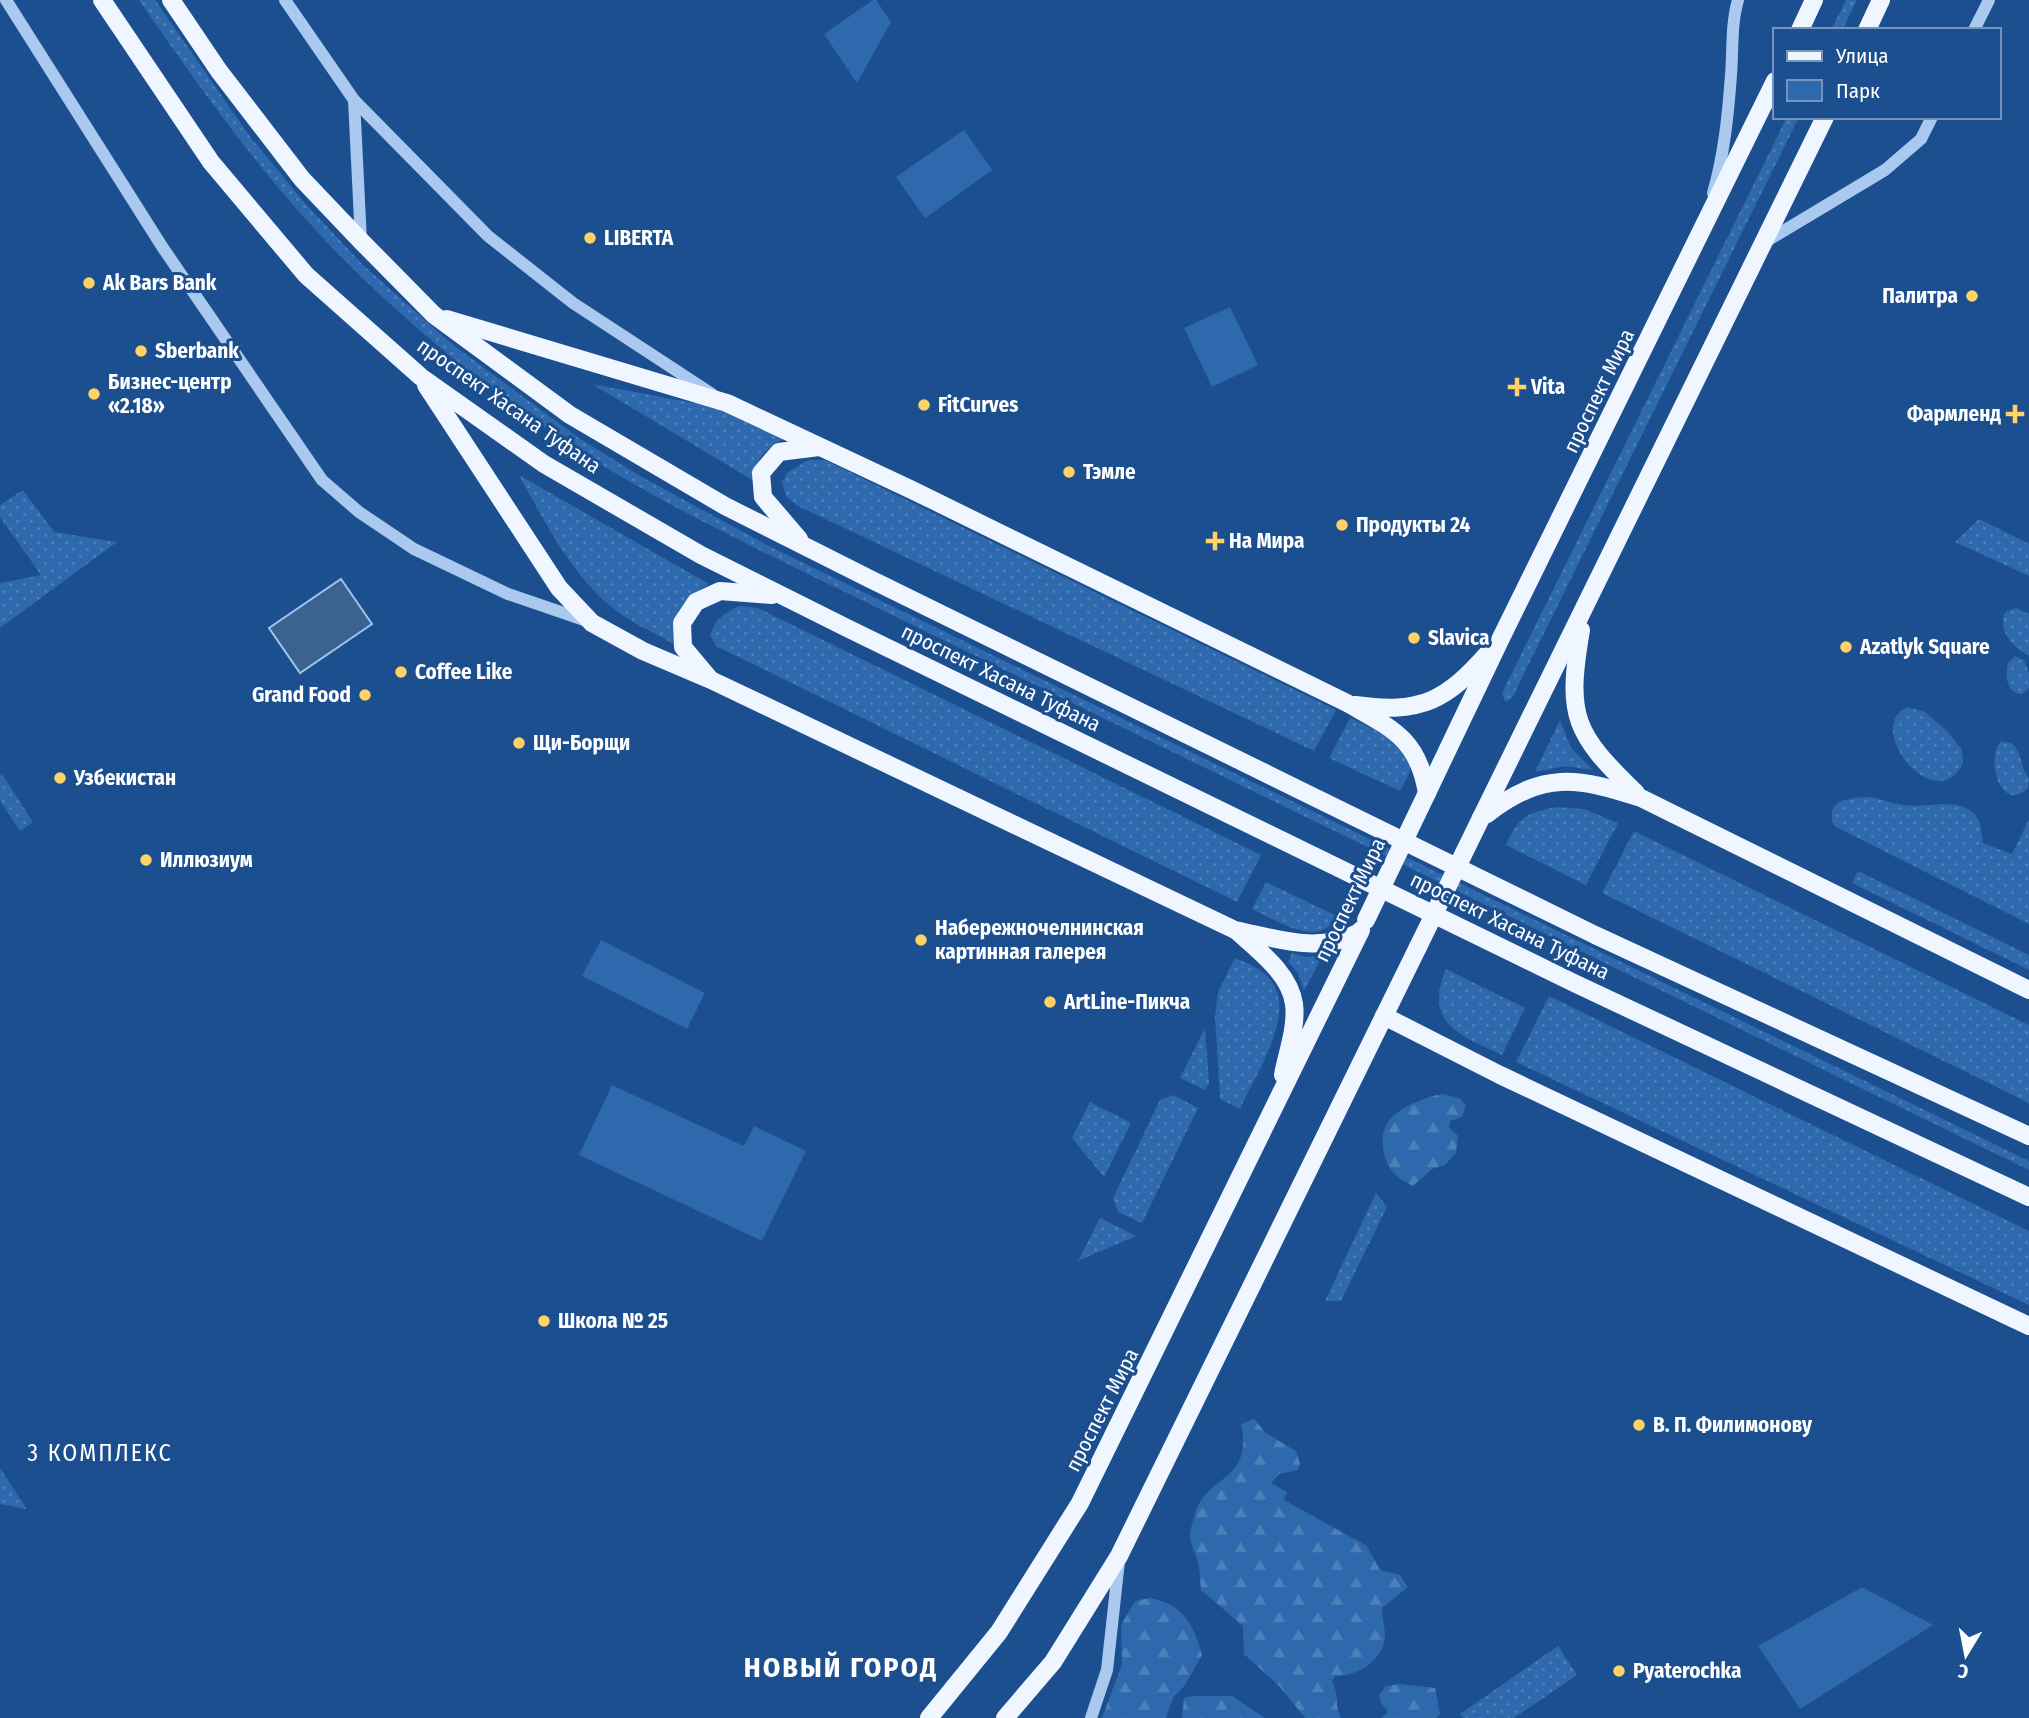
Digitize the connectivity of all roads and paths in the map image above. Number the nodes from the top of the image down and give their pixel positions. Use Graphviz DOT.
graph roads {
  1 [pos="6,0"];
  2 [pos="102,0"];
  3 [pos="171,0"];
  4 [pos="285,0"];
  5 [pos="1738,0"];
  6 [pos="1814,0"];
  7 [pos="1881,0"];
  8 [pos="1989,0"];
  9 [pos="1801,28"];
  10 [pos="1868,28"];
  11 [pos="1975,28"];
  12 [pos="1773,85"];
  13 [pos="354,100"];
  14 [pos="1824,119"];
  15 [pos="1931,119"];
  16 [pos="1703,232"];
  17 [pos="361,241"];
  18 [pos="1765,242"];
  19 [pos="434,315"];
  20 [pos="421,376"];
  21 [pos="727,403"];
  22 [pos="819,447"];
  23 [pos="806,547"];
  24 [pos="783,596"];
  25 [pos="1584,608"];
  26 [pos="592,623"];
  27 [pos="1501,638"];
  28 [pos="711,680"];
  29 [pos="1347,703"];
  30 [pos="1427,793"];
  31 [pos="1641,798"];
  32 [pos="1481,818"];
  33 [pos="1363,926"];
  34 [pos="1235,930"];
  35 [pos="2029,990"];
  36 [pos="1384,1016"];
  37 [pos="1277,1103"];
  38 [pos="2029,1136"];
  39 [pos="2029,1197"];
  40 [pos="2029,1326"];
  41 [pos="1119,1556"];
  42 [pos="929,1718"];
  43 [pos="1005,1718"];
  44 [pos="1091,1718"];
  1 -- 26 [label="street"];
  2 -- 20 [label="main road, проспект Хасана Туфана"];
  3 -- 17 [label="main road, проспект Хасана Туфана"];
  4 -- 13 [label="street"];
  5 -- 16 [label="street"];
  6 -- 9 [label="main road"];
  7 -- 10 [label="main road"];
  8 -- 11 [label="street"];
  12 -- 16 [label="main road, проспект Мира"];
  13 -- 17 [label="street"];
  13 -- 21 [label="street"];
  14 -- 18 [label="main road"];
  15 -- 18 [label="street"];
  16 -- 27 [label="main road, проспект Мира"];
  17 -- 19 [label="main road, проспект Хасана Туфана"];
  18 -- 25 [label="main road"];
  19 -- 21 [label="main road"];
  19 -- 23 [label="main road, проспект Хасана Туфана"];
  20 -- 24 [label="main road, проспект Хасана Туфана"];
  20 -- 26 [label="main road"];
  21 -- 22 [label="main road"];
  22 -- 23 [label="main road"];
  22 -- 29 [label="main road"];
  23 -- 38 [label="main road, проспект Хасана Туфана"];
  24 -- 28 [label="main road"];
  24 -- 39 [label="main road, проспект Хасана Туфана"];
  25 -- 31 [label="main road"];
  25 -- 32 [label="main road"];
  26 -- 28 [label="main road"];
  27 -- 29 [label="main road"];
  27 -- 30 [label="main road, проспект Мира"];
  28 -- 34 [label="main road"];
  29 -- 30 [label="main road"];
  30 -- 33 [label="main road, проспект Мира, bridge"];
  31 -- 32 [label="main road"];
  31 -- 35 [label="main road"];
  32 -- 36 [label="main road, bridge"];
  33 -- 34 [label="main road"];
  33 -- 37 [label="main road, проспект Мира"];
  34 -- 37 [label="main road"];
  36 -- 40 [label="main road"];
  36 -- 41 [label="main road"];
  37 -- 42 [label="main road, проспект Мира"];
  41 -- 43 [label="main road"];
  41 -- 44 [label="street"];
}
